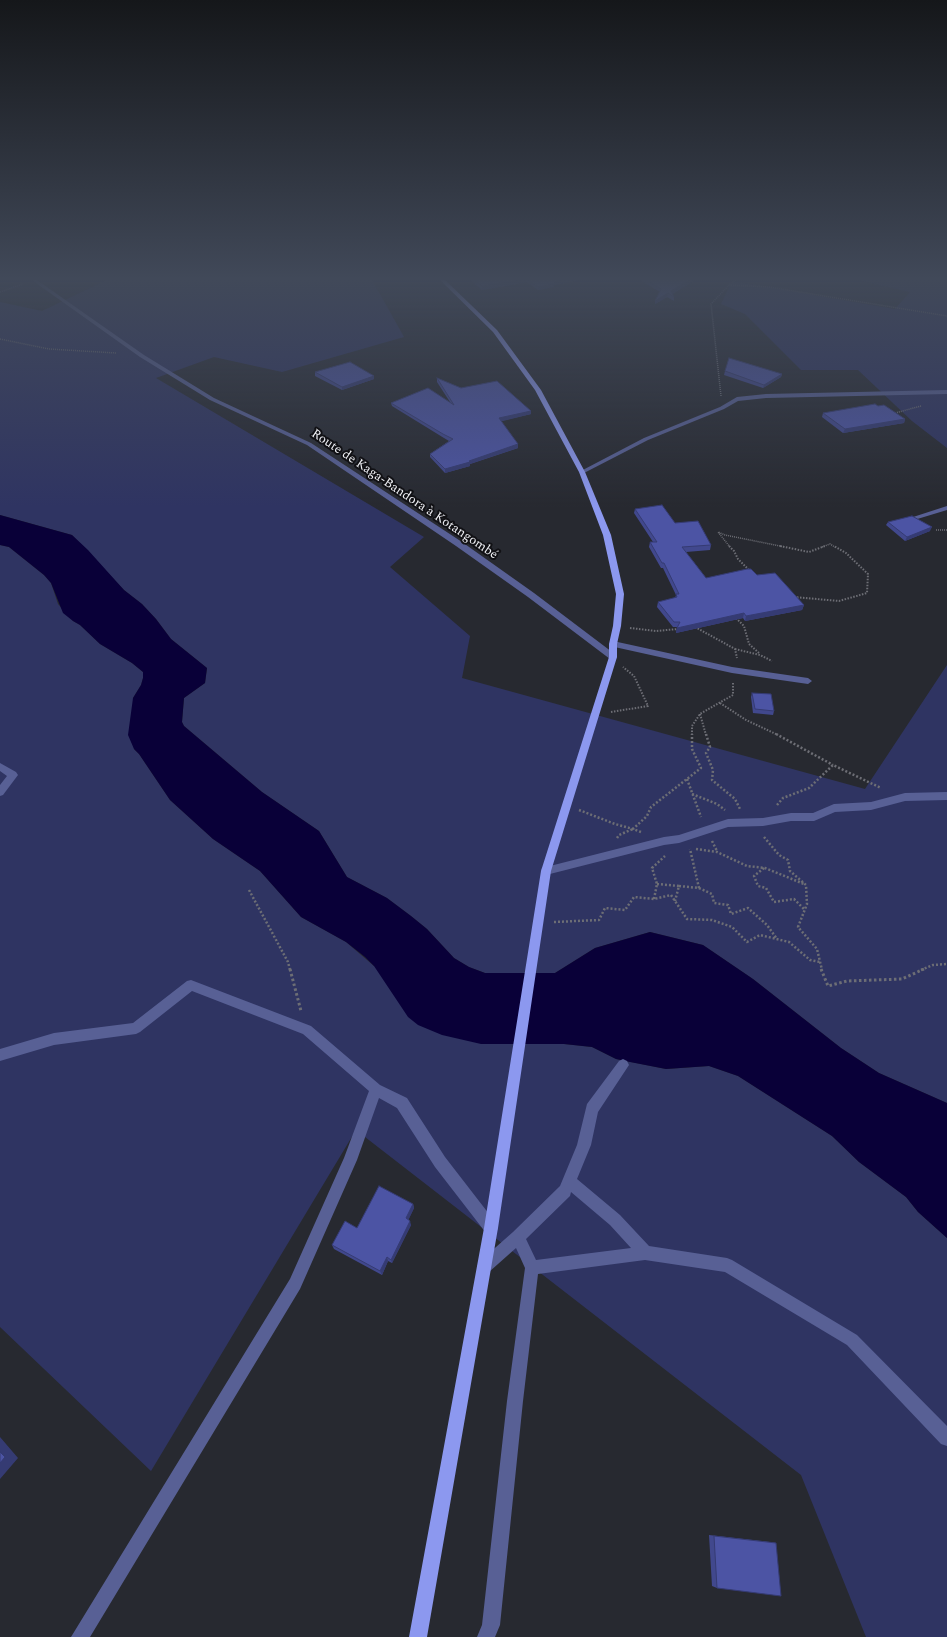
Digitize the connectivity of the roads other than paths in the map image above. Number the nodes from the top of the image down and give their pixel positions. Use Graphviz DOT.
graph roads {
  1 [pos="140,354"];
  2 [pos="512,354"];
  3 [pos="947,392"];
  4 [pos="582,472"];
  5 [pos="947,508"];
  6 [pos="914,518"];
  7 [pos="613,644"];
  8 [pos="613,656"];
  9 [pos="808,681"];
  10 [pos="0,766"];
  11 [pos="0,792"];
  12 [pos="947,796"];
  13 [pos="546,871"];
  14 [pos="0,1055"];
  15 [pos="623,1065"];
  16 [pos="376,1089"];
  17 [pos="568,1181"];
  18 [pos="491,1228"];
  19 [pos="518,1236"];
  20 [pos="644,1253"];
  21 [pos="484,1267"];
  22 [pos="532,1268"];
  23 [pos="941,1429"];
  24 [pos="947,1438"];
  25 [pos="80,1637"];
  26 [pos="418,1637"];
  27 [pos="486,1637"];
  1 -- 8 [label="street, Route de Kaga-Bandora à Kotangombé"];
  2 -- 4 [label="main road"];
  3 -- 4 [label="street"];
  4 -- 7 [label="main road"];
  5 -- 6 [label="street"];
  7 -- 8 [label="main road"];
  7 -- 9 [label="street"];
  8 -- 13 [label="main road"];
  10 -- 11 [label="street"];
  12 -- 13 [label="street"];
  13 -- 18 [label="main road"];
  14 -- 16 [label="street"];
  15 -- 17 [label="street"];
  16 -- 18 [label="street"];
  16 -- 25 [label="street"];
  17 -- 19 [label="street"];
  17 -- 20 [label="street"];
  18 -- 21 [label="main road"];
  19 -- 21 [label="street"];
  19 -- 22 [label="street"];
  20 -- 22 [label="street"];
  20 -- 23 [label="street"];
  21 -- 26 [label="main road"];
  22 -- 27 [label="street"];
  23 -- 24 [label="street"];
}
